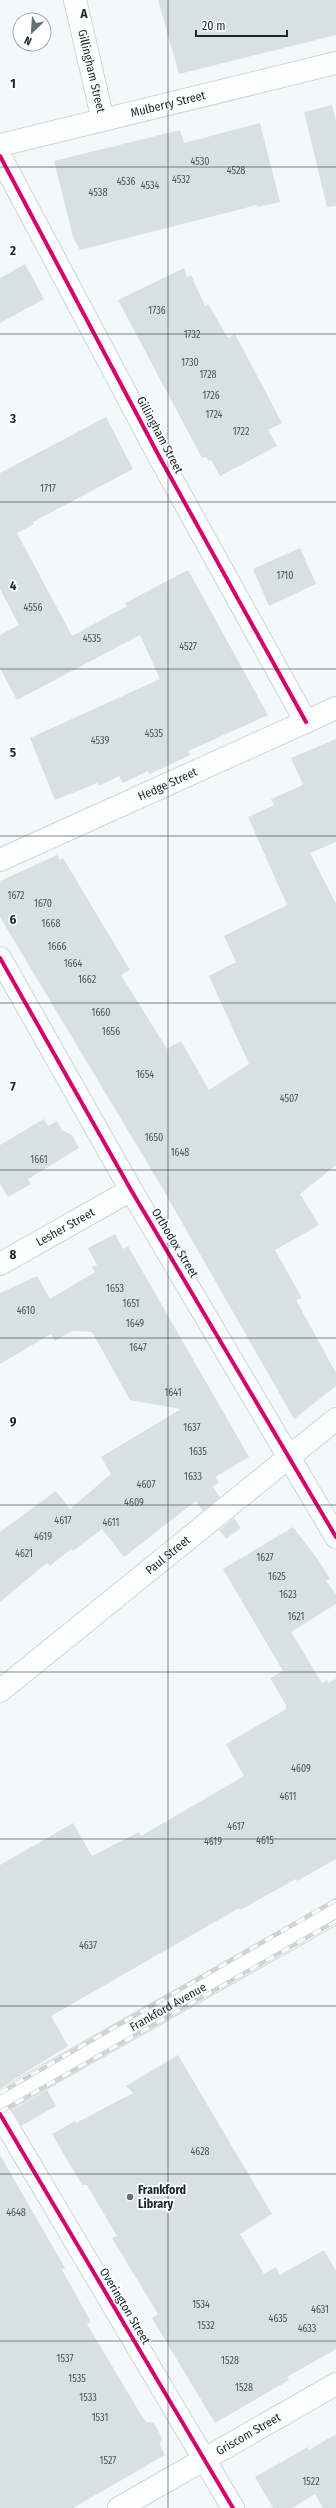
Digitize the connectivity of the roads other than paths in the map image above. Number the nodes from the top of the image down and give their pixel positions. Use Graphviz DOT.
graph roads {
  1 [pos="75,0"];
  2 [pos="336,63"];
  3 [pos="103,120"];
  4 [pos="0,145"];
  5 [pos="0,156"];
  6 [pos="336,708"];
  7 [pos="306,722"];
  8 [pos="0,860"];
  9 [pos="0,958"];
  10 [pos="131,1190"];
  11 [pos="0,1264"];
  12 [pos="336,1419"];
  13 [pos="290,1456"];
  14 [pos="336,1537"];
  15 [pos="0,1691"];
  16 [pos="336,1912"];
  17 [pos="0,2102"];
  18 [pos="0,2114"];
  19 [pos="336,2384"];
  20 [pos="204,2459"];
  21 [pos="120,2508"];
  22 [pos="233,2508"];
  1 -- 3 [label="street, Gillingham Street"];
  2 -- 3 [label="street, Mulberry Street"];
  3 -- 4 [label="street, Mulberry Street"];
  5 -- 7 [label="street, Gillingham Street"];
  6 -- 7 [label="street, Hedge Street"];
  7 -- 8 [label="street, Hedge Street"];
  9 -- 10 [label="street, Orthodox Street"];
  10 -- 11 [label="street, Lesher Street"];
  10 -- 13 [label="street, Orthodox Street"];
  12 -- 13 [label="street, Paul Street"];
  13 -- 14 [label="street, Orthodox Street"];
  13 -- 15 [label="street, Paul Street"];
  16 -- 17 [label="street, Frankford Avenue"];
  18 -- 20 [label="street, Overington Street"];
  19 -- 20 [label="street, Griscom Street"];
  20 -- 21 [label="street, Griscom Street"];
  20 -- 22 [label="street, Overington Street"];
}
